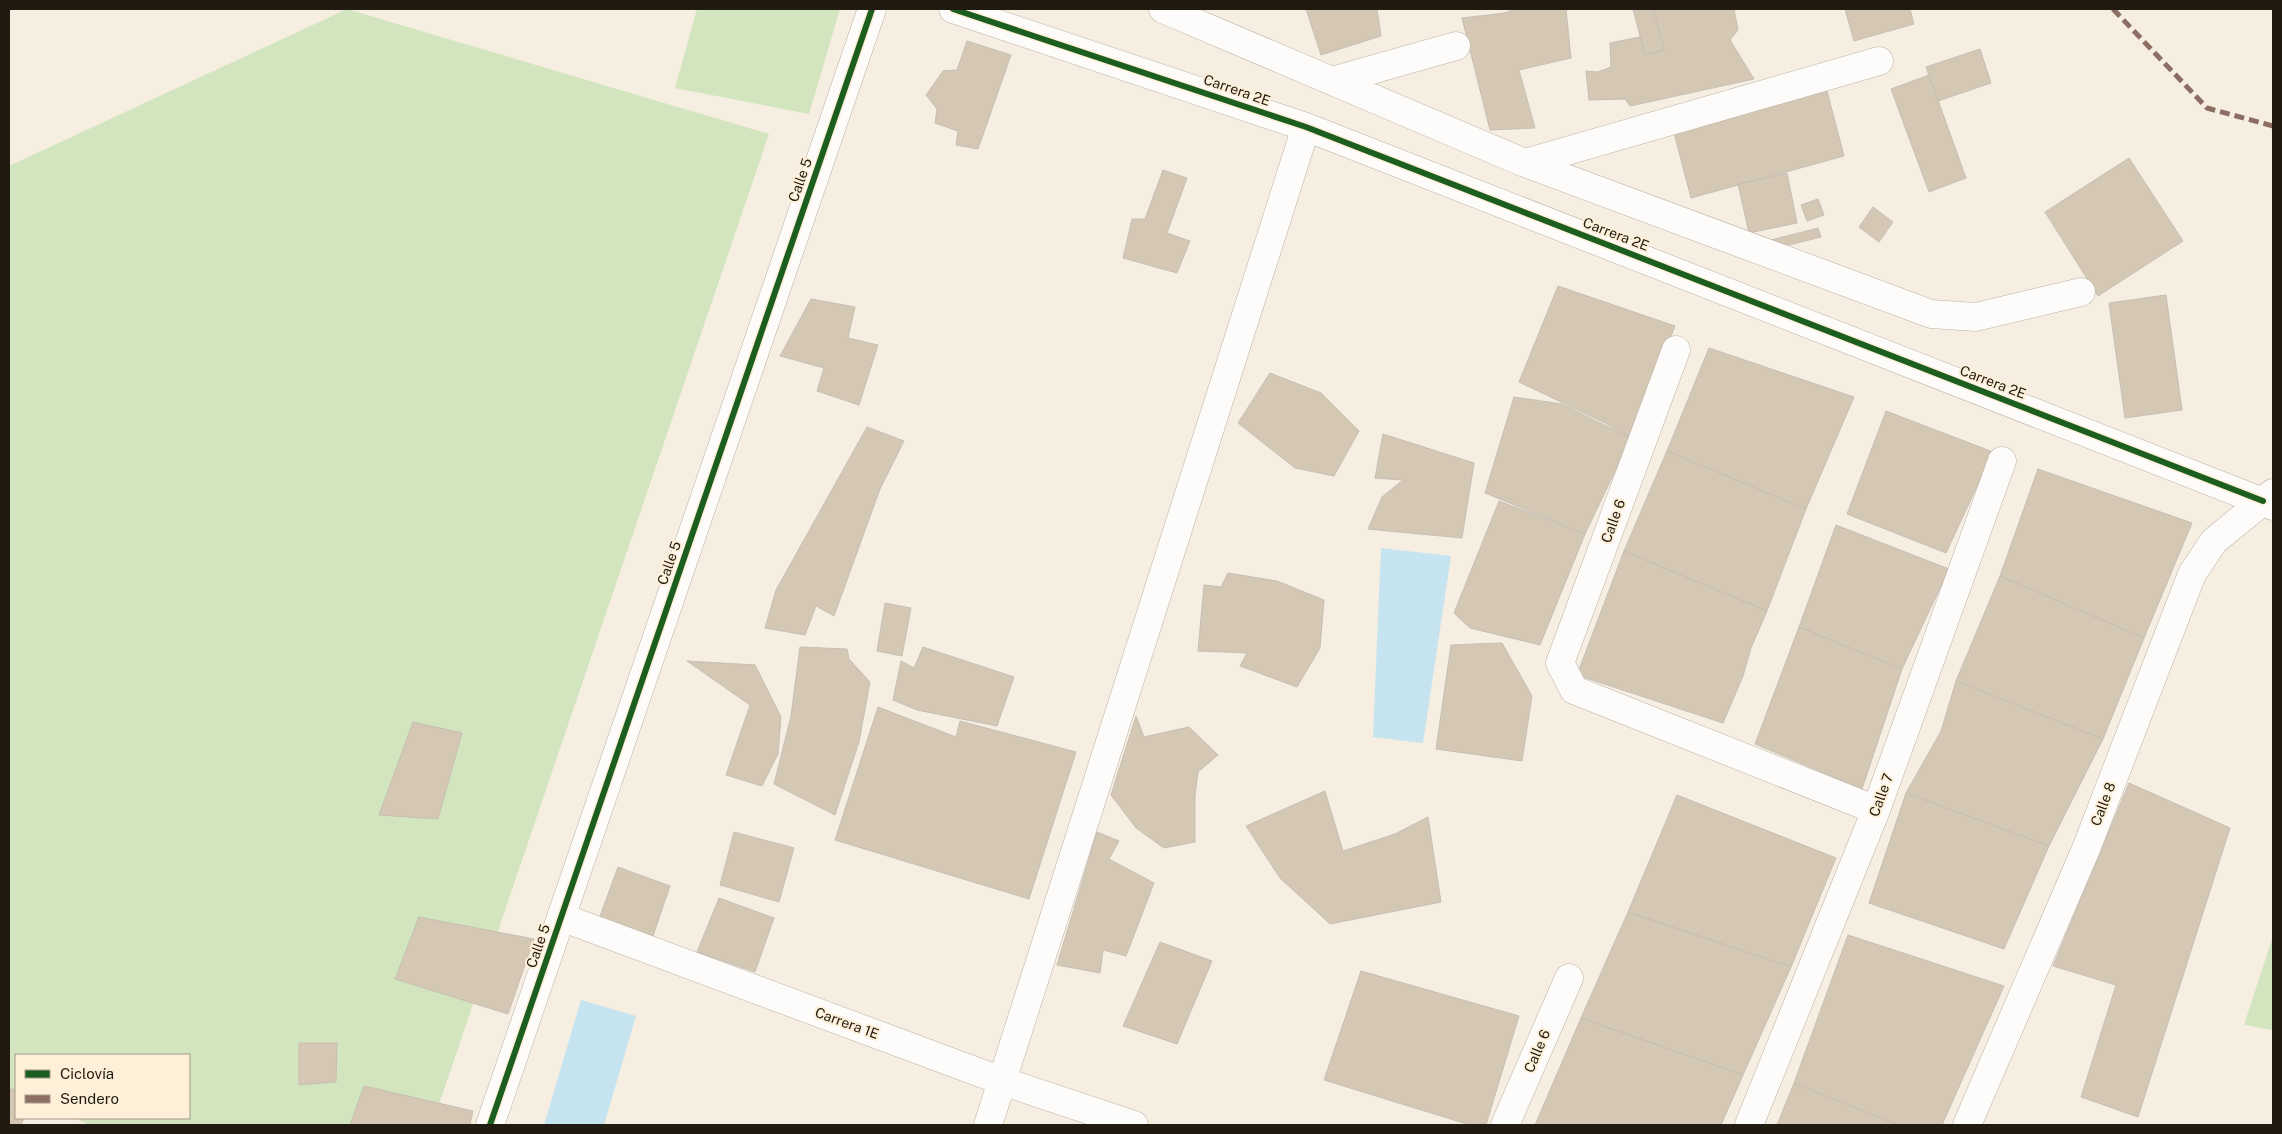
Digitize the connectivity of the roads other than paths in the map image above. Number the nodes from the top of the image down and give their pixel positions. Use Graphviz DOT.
graph roads {
  1 [pos="872,9"];
  2 [pos="953,9"];
  3 [pos="1163,9"];
  4 [pos="1456,46"];
  5 [pos="1879,61"];
  6 [pos="1332,81"];
  7 [pos="1306,127"];
  8 [pos="1525,163"];
  9 [pos="2081,292"];
  10 [pos="1676,350"];
  11 [pos="2002,461"];
  12 [pos="2270,500"];
  13 [pos="1876,810"];
  14 [pos="560,917"];
  15 [pos="1569,978"];
  16 [pos="1002,1081"];
  17 [pos="490,1125"];
  18 [pos="988,1125"];
  19 [pos="1134,1125"];
  20 [pos="1506,1125"];
  21 [pos="1749,1125"];
  22 [pos="1966,1125"];
  1 -- 14 [label="street, Calle 5"];
  2 -- 7 [label="street, Carrera 2E"];
  3 -- 6 [label="street"];
  4 -- 6 [label="street"];
  5 -- 8 [label="street"];
  6 -- 8 [label="street"];
  7 -- 12 [label="street, Carrera 2E"];
  7 -- 16 [label="street"];
  8 -- 9 [label="street"];
  10 -- 13 [label="street, Calle 6"];
  11 -- 13 [label="street, Calle 7"];
  12 -- 22 [label="street, Calle 8"];
  13 -- 21 [label="street, Calle 7"];
  14 -- 16 [label="street, Carrera 1E"];
  14 -- 17 [label="street, Calle 5"];
  15 -- 20 [label="street, Calle 6"];
  16 -- 18 [label="street"];
  16 -- 19 [label="street, Carrera 1E"];
}
